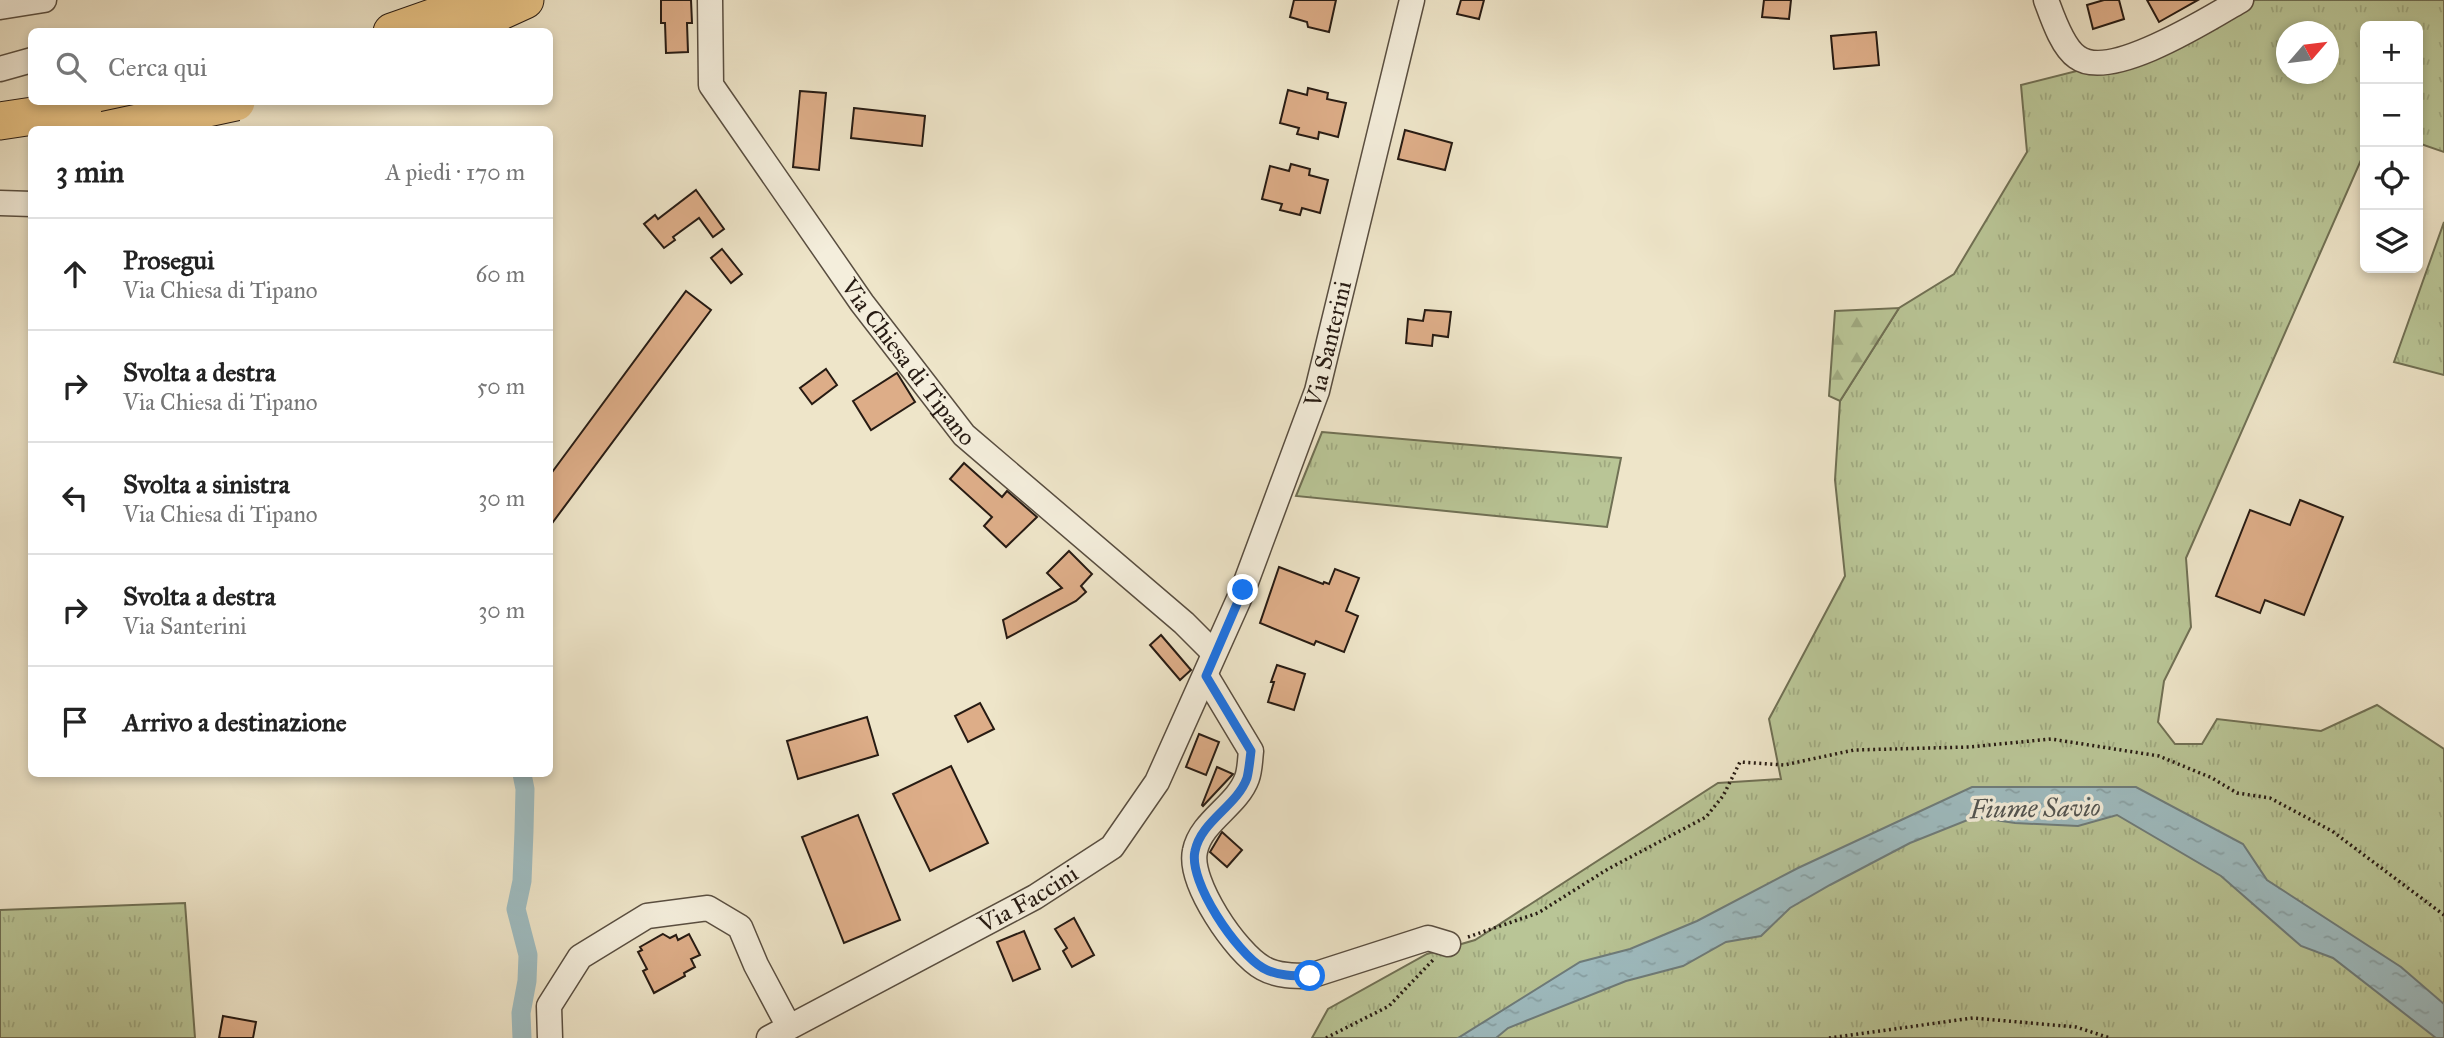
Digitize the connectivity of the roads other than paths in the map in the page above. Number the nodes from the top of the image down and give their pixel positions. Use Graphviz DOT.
graph roads {
  1 [pos="44,0"];
  2 [pos="472,0"];
  3 [pos="525,0"];
  4 [pos="710,0"];
  5 [pos="1412,0"];
  6 [pos="2046,0"];
  7 [pos="2241,0"];
  8 [pos="0,7"];
  9 [pos="403,28"];
  10 [pos="464,28"];
  11 [pos="28,61"];
  12 [pos="0,69"];
  13 [pos="121,105"];
  14 [pos="211,105"];
  15 [pos="95,119"];
  16 [pos="0,121"];
  17 [pos="28,140"];
  18 [pos="0,144"];
  19 [pos="0,203"];
  20 [pos="28,204"];
  21 [pos="1210,665"];
  22 [pos="1448,944"];
  23 [pos="779,1033"];
  24 [pos="550,1038"];
  1 -- 8 [label="street"];
  2 -- 9 [label="highway"];
  3 -- 10 [label="highway"];
  4 -- 21 [label="street, Via Chiesa di Tipano"];
  5 -- 21 [label="street, Via Santerini"];
  6 -- 7 [label="street"];
  11 -- 12 [label="street"];
  13 -- 15 [label="highway"];
  14 -- 15 [label="highway, bridge"];
  15 -- 16 [label="highway"];
  17 -- 18 [label="highway"];
  19 -- 20 [label="street"];
  21 -- 22 [label="street, Via Chiesa di Tipano"];
  21 -- 23 [label="street, Via Faccini"];
  23 -- 24 [label="street"];
}
